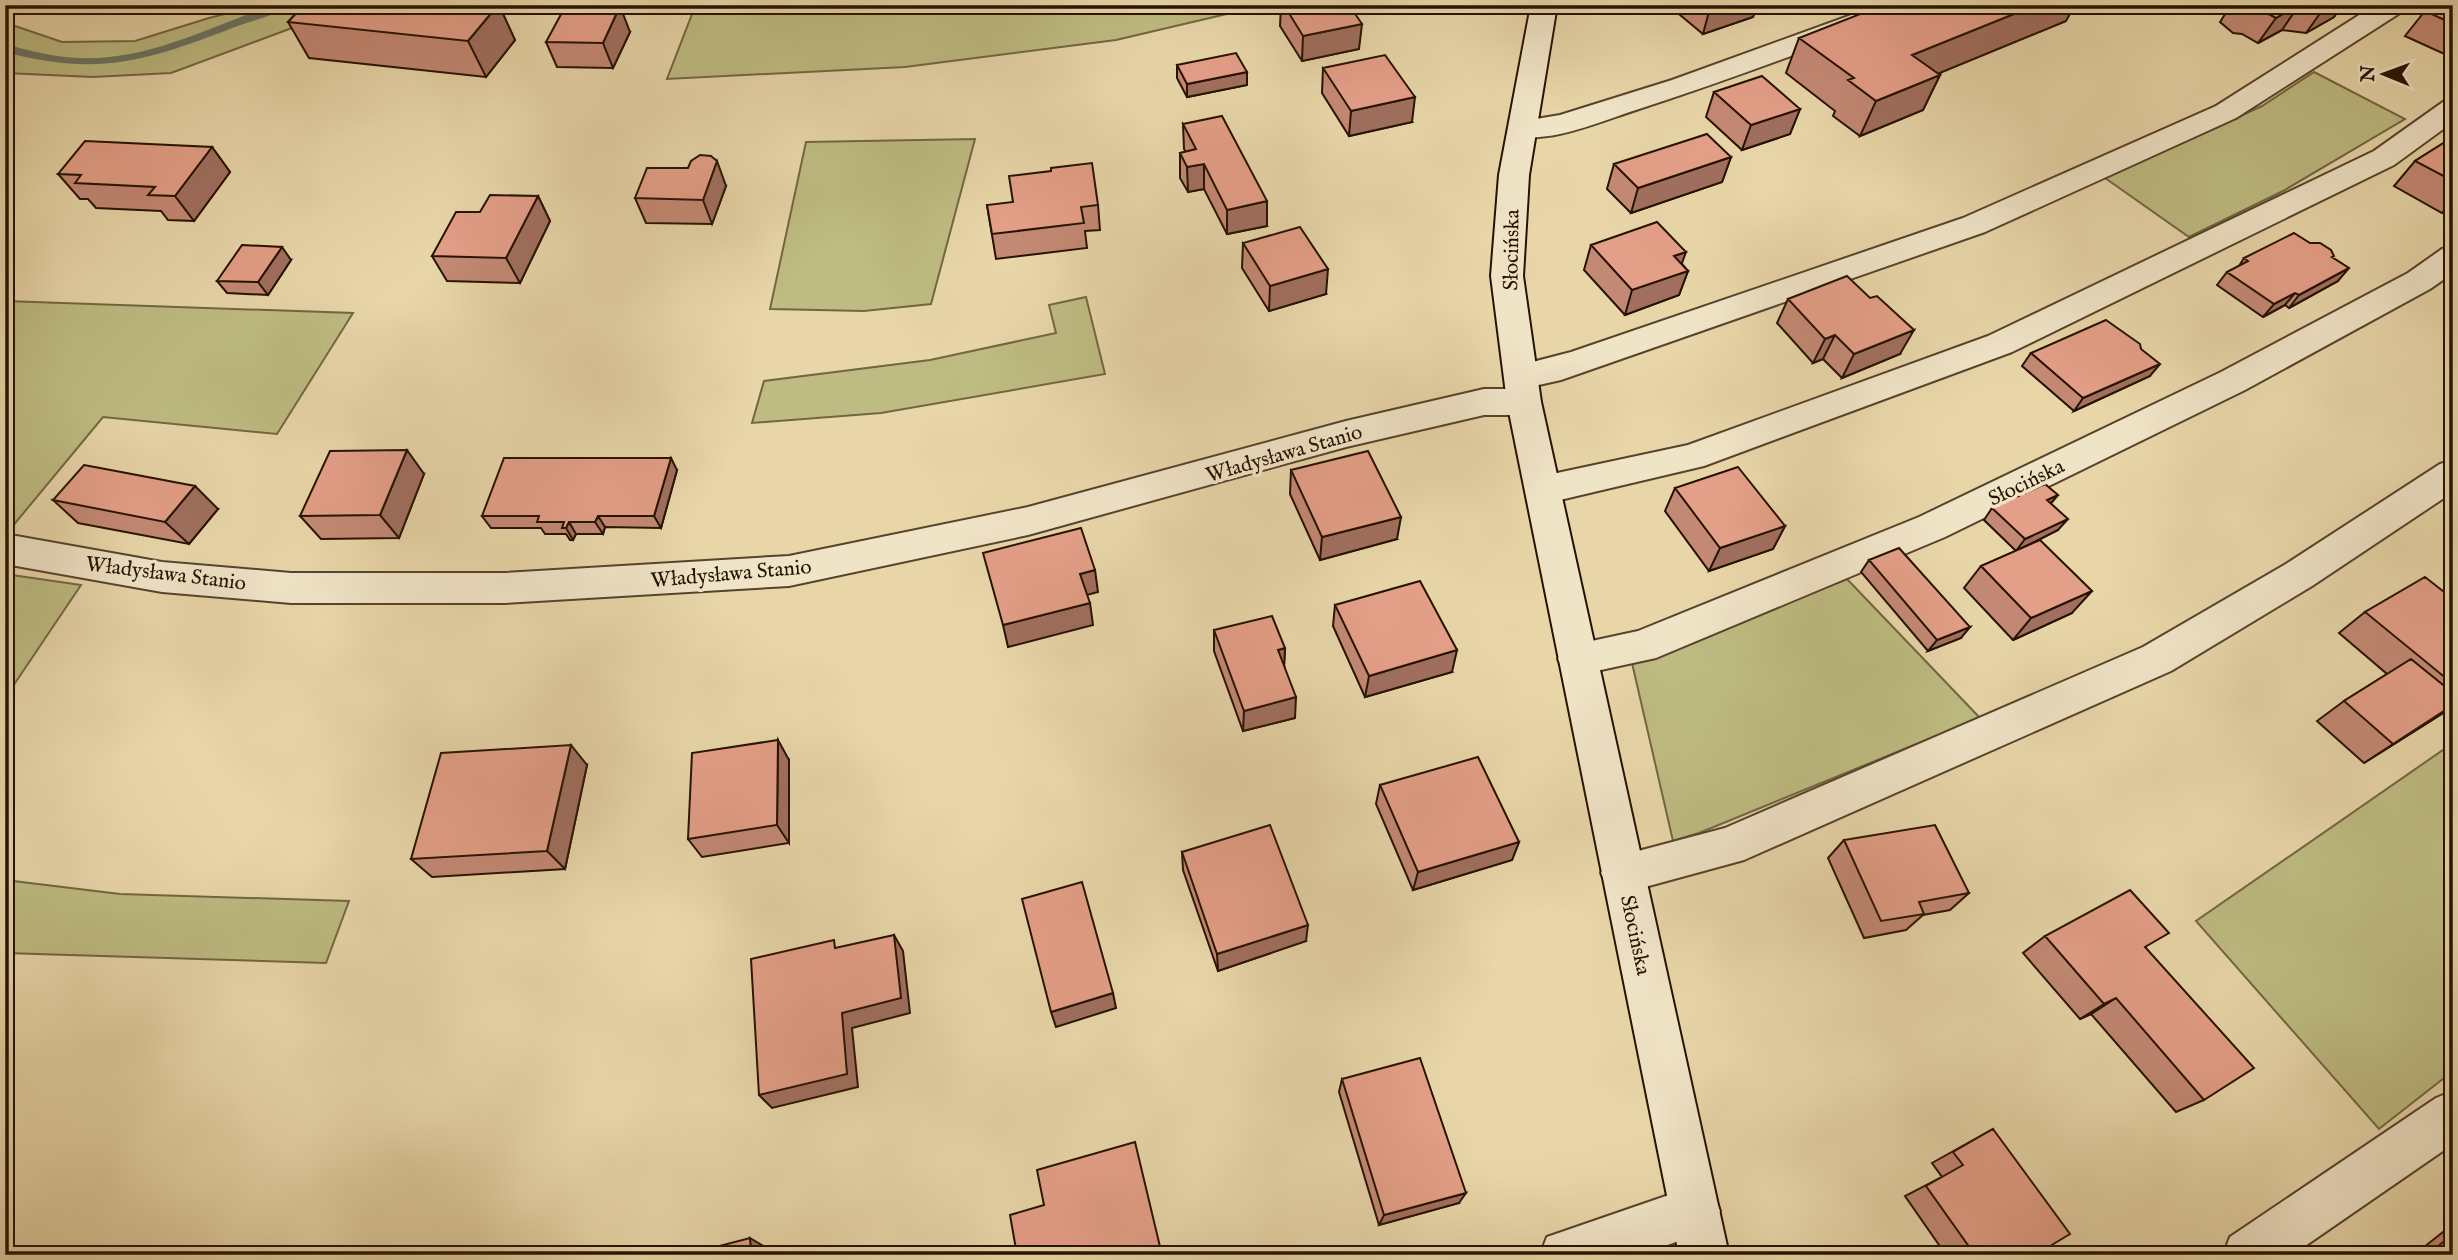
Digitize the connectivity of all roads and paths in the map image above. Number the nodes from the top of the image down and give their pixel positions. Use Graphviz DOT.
graph roads {
  1 [pos="1545,5"];
  2 [pos="1905,5"];
  3 [pos="2394,5"];
  4 [pos="2453,108"];
  5 [pos="1522,129"];
  6 [pos="2453,257"];
  7 [pos="1523,389"];
  8 [pos="2453,474"];
  9 [pos="1543,490"];
  10 [pos="5,549"];
  11 [pos="1578,659"];
  12 [pos="1623,873"];
  13 [pos="2453,1115"];
  14 [pos="1699,1233"];
  15 [pos="1565,1255"];
  16 [pos="2248,1255"];
  1 -- 5 [label="street, Słocińska"];
  2 -- 5 [label="street"];
  3 -- 7 [label="street, Władysława Stanio"];
  4 -- 9 [label="street"];
  5 -- 7 [label="street, Słocińska"];
  6 -- 11 [label="street, Słocińska"];
  7 -- 9 [label="street, Słocińska"];
  7 -- 10 [label="street, Władysława Stanio"];
  8 -- 12 [label="street"];
  9 -- 11 [label="street, Słocińska"];
  11 -- 12 [label="street, Słocińska"];
  12 -- 14 [label="street, Słocińska"];
  13 -- 16 [label="street"];
  14 -- 15 [label="street, Słocińska"];
}
